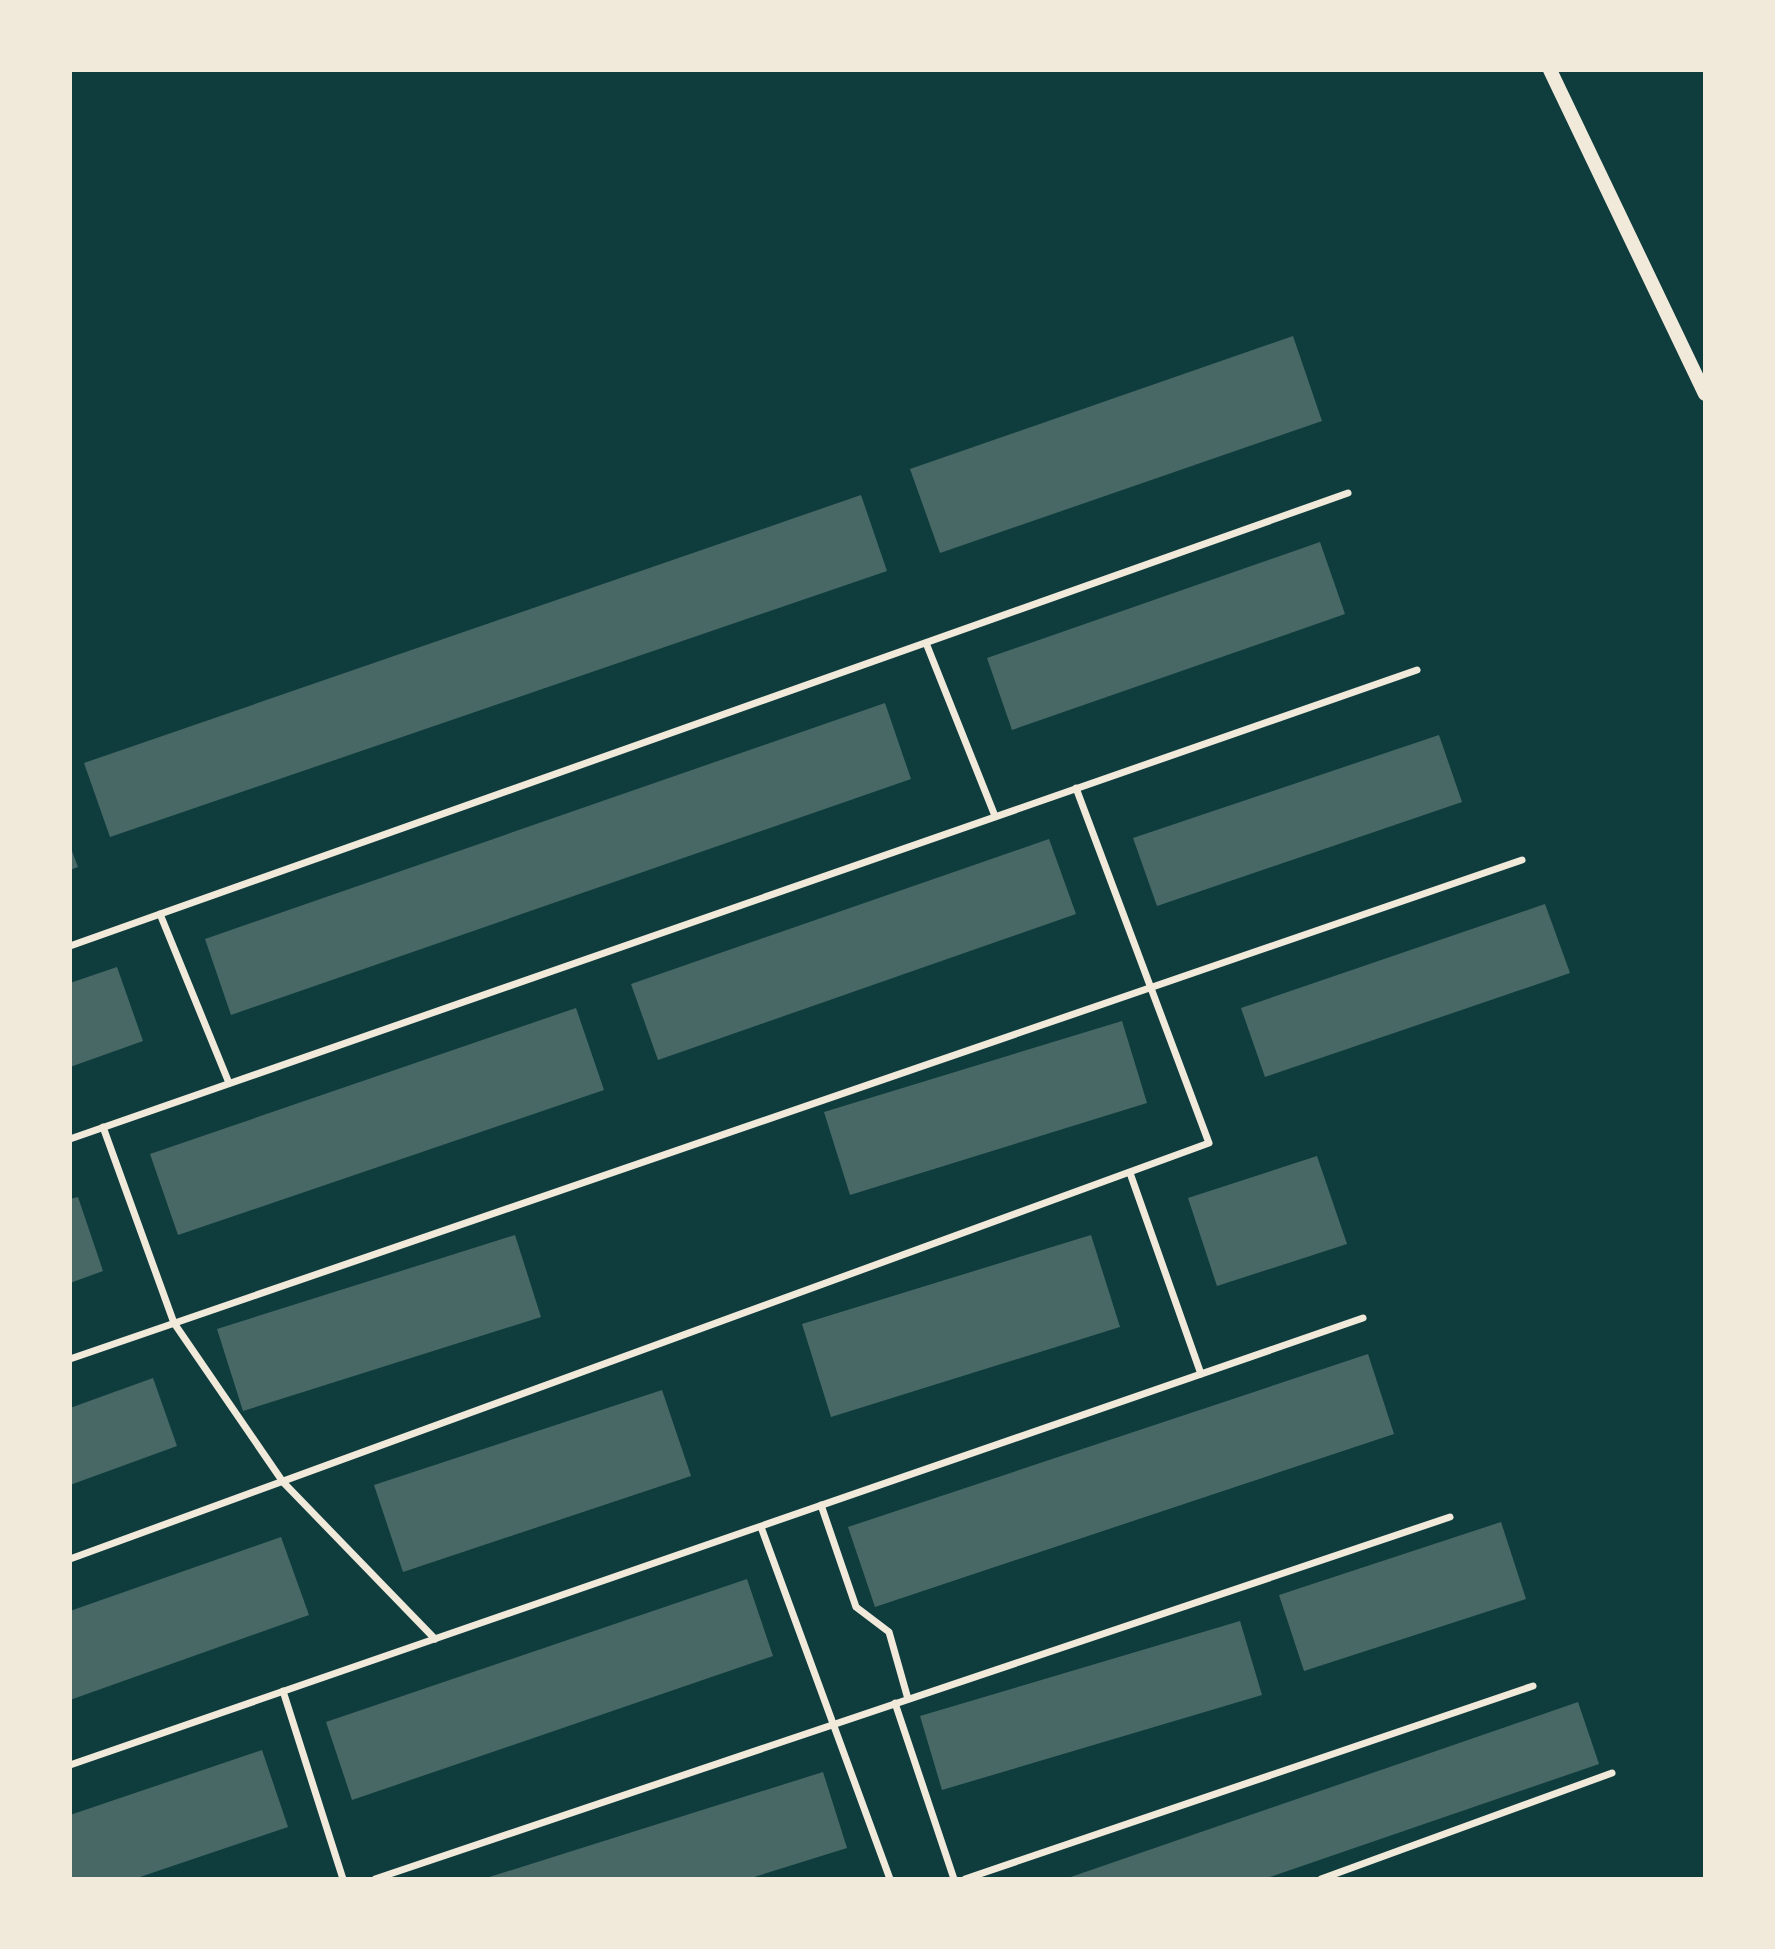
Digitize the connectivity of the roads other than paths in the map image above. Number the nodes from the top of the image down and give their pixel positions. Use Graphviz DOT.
graph roads {
  1 [pos="1550,70"];
  2 [pos="1705,394"];
  3 [pos="1348,493"];
  4 [pos="926,643"];
  5 [pos="1417,670"];
  6 [pos="1076,788"];
  7 [pos="995,816"];
  8 [pos="1522,860"];
  9 [pos="160,914"];
  10 [pos="70,946"];
  11 [pos="1150,988"];
  12 [pos="229,1083"];
  13 [pos="103,1127"];
  14 [pos="70,1139"];
  15 [pos="1130,1173"];
  16 [pos="1363,1318"];
  17 [pos="174,1323"];
  18 [pos="70,1359"];
  19 [pos="1201,1374"];
  20 [pos="283,1482"];
  21 [pos="821,1505"];
  22 [pos="1450,1517"];
  23 [pos="761,1527"];
  24 [pos="70,1559"];
  25 [pos="435,1639"];
  26 [pos="1533,1686"];
  27 [pos="283,1691"];
  28 [pos="908,1699"];
  29 [pos="895,1703"];
  30 [pos="833,1725"];
  31 [pos="70,1765"];
  32 [pos="1612,1773"];
  33 [pos="343,1879"];
  34 [pos="375,1879"];
  35 [pos="890,1879"];
  36 [pos="954,1879"];
  37 [pos="965,1879"];
  38 [pos="1321,1879"];
  1 -- 2 [label="main road"];
  3 -- 4 [label="street"];
  4 -- 7 [label="street"];
  4 -- 9 [label="street"];
  5 -- 6 [label="street"];
  6 -- 7 [label="street"];
  6 -- 11 [label="street"];
  7 -- 12 [label="street"];
  8 -- 11 [label="street"];
  9 -- 10 [label="street"];
  9 -- 12 [label="street"];
  11 -- 15 [label="street"];
  11 -- 17 [label="street"];
  12 -- 13 [label="street"];
  13 -- 14 [label="street"];
  13 -- 17 [label="street"];
  15 -- 19 [label="street"];
  15 -- 20 [label="street"];
  16 -- 19 [label="street"];
  17 -- 18 [label="street"];
  17 -- 20 [label="street"];
  19 -- 21 [label="street"];
  20 -- 24 [label="street"];
  20 -- 25 [label="street"];
  21 -- 23 [label="street"];
  21 -- 28 [label="street"];
  22 -- 28 [label="street"];
  23 -- 25 [label="street"];
  23 -- 30 [label="street"];
  25 -- 27 [label="street"];
  26 -- 37 [label="street"];
  27 -- 31 [label="street"];
  27 -- 33 [label="street"];
  28 -- 29 [label="street"];
  29 -- 30 [label="street"];
  29 -- 36 [label="street"];
  30 -- 34 [label="street"];
  30 -- 35 [label="street"];
  32 -- 38 [label="street"];
}
